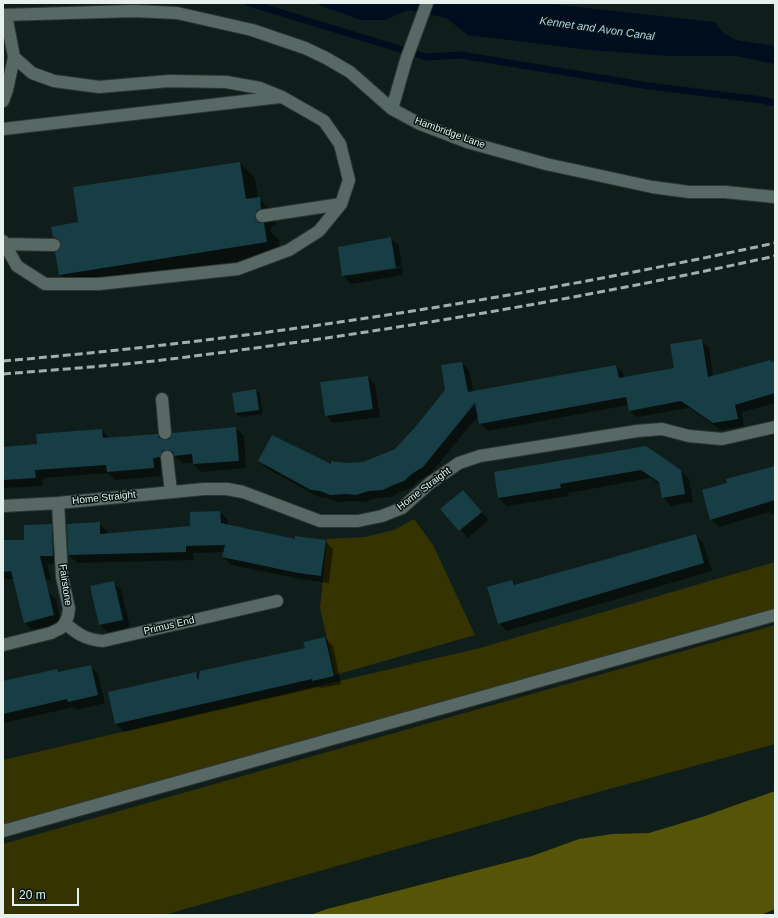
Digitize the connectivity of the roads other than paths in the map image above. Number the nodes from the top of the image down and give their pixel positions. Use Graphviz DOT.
graph roads {
  1 [pos="427,3"];
  2 [pos="4,15"];
  3 [pos="14,56"];
  4 [pos="282,97"];
  5 [pos="3,101"];
  6 [pos="392,109"];
  7 [pos="3,129"];
  8 [pos="775,197"];
  9 [pos="341,204"];
  10 [pos="262,216"];
  11 [pos="3,242"];
  12 [pos="54,244"];
  13 [pos="162,399"];
  14 [pos="775,427"];
  15 [pos="165,433"];
  16 [pos="167,457"];
  17 [pos="171,492"];
  18 [pos="58,503"];
  19 [pos="3,506"];
  20 [pos="276,601"];
  21 [pos="775,615"];
  22 [pos="65,623"];
  23 [pos="3,645"];
  24 [pos="3,832"];
  1 -- 6 [label="street"];
  2 -- 3 [label="street"];
  2 -- 6 [label="street, Hambridge Lane"];
  3 -- 4 [label="street"];
  3 -- 5 [label="street"];
  4 -- 7 [label="street"];
  4 -- 9 [label="street"];
  6 -- 8 [label="street, Hambridge Lane"];
  9 -- 10 [label="street"];
  9 -- 11 [label="street"];
  11 -- 12 [label="street"];
  13 -- 15 [label="street"];
  14 -- 17 [label="street, Home Straight"];
  16 -- 17 [label="street"];
  17 -- 18 [label="street, Home Straight"];
  18 -- 19 [label="street, Home Straight"];
  18 -- 22 [label="street, Fairstone"];
  20 -- 22 [label="street, Primus End"];
  21 -- 24 [label="street"];
  22 -- 23 [label="street"];
}
